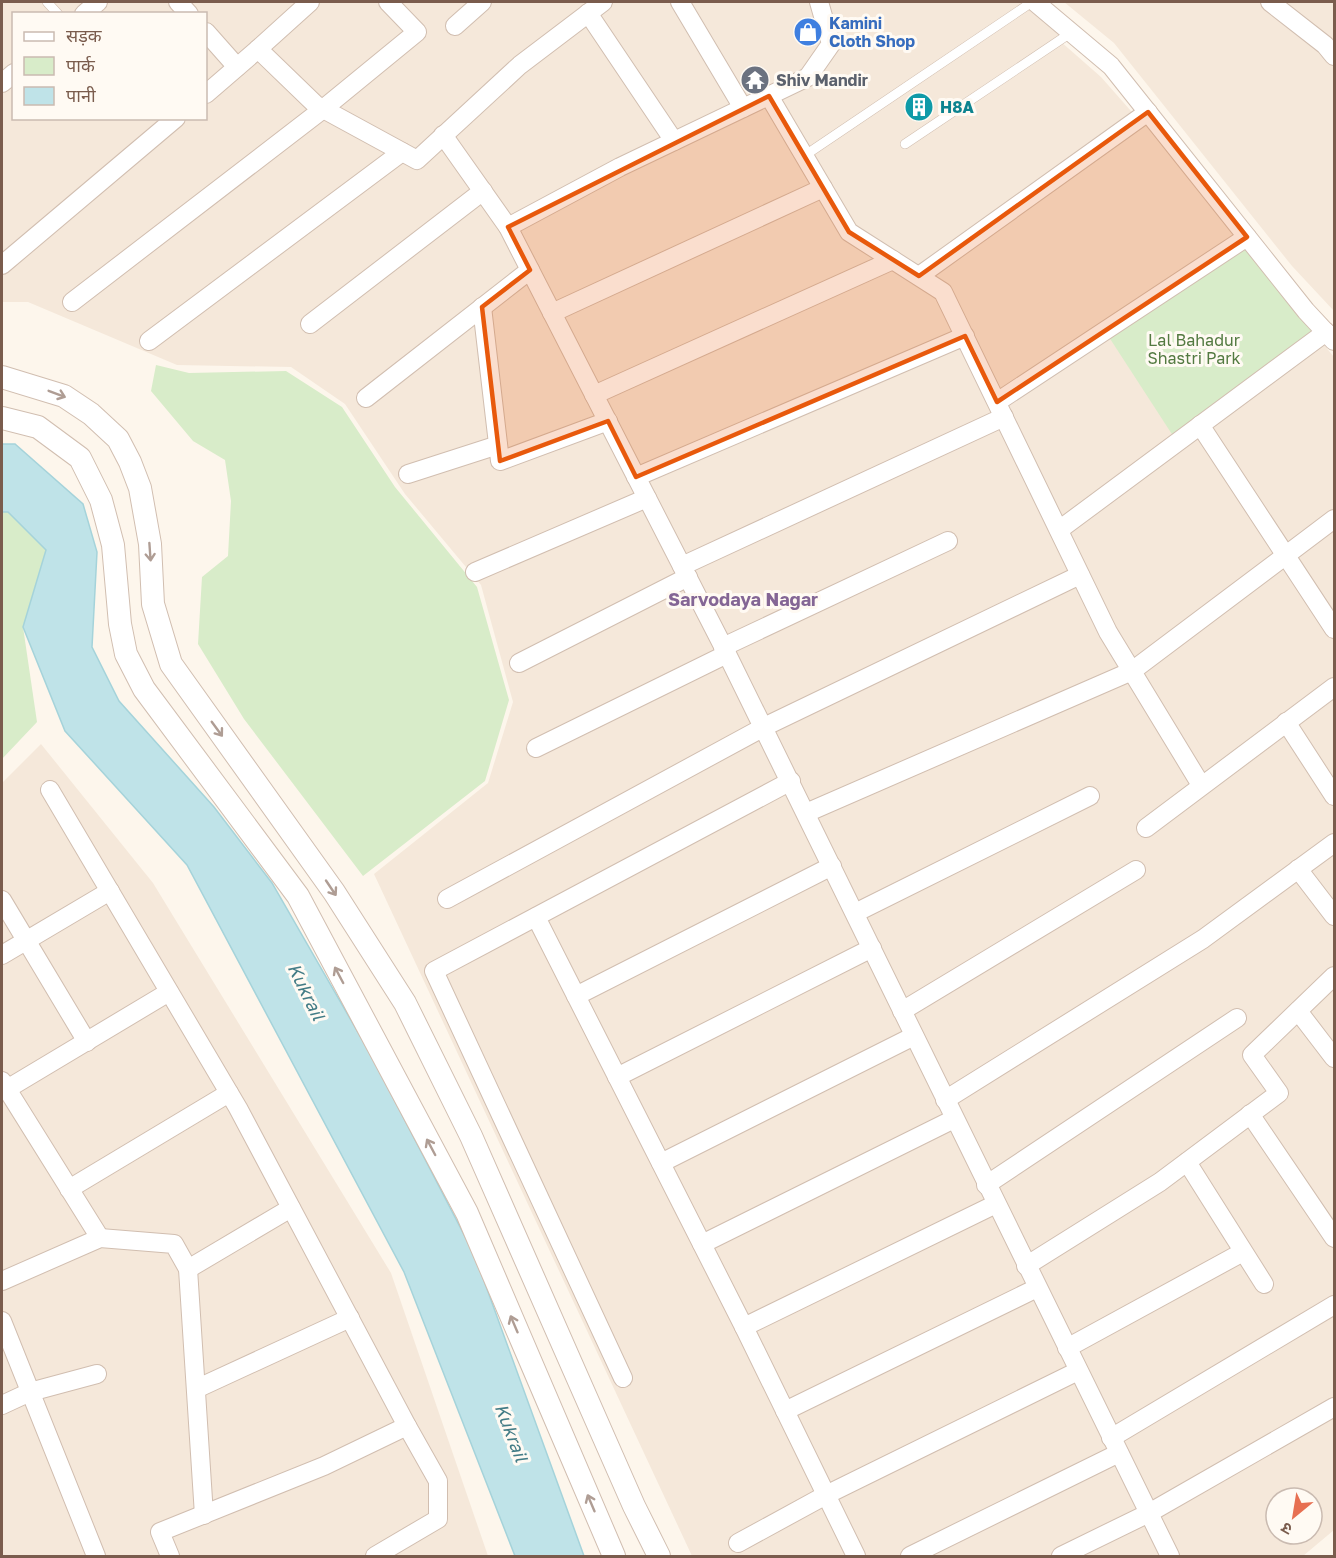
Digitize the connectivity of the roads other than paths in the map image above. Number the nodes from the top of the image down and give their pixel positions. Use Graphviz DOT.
graph roads {
  1 [pos="98,2"];
  2 [pos="310,2"];
  3 [pos="388,2"];
  4 [pos="482,2"];
  5 [pos="680,2"];
  6 [pos="819,2"];
  7 [pos="1034,2"];
  8 [pos="1270,2"];
  9 [pos="595,7"];
  10 [pos="86,12"];
  11 [pos="455,26"];
  12 [pos="1072,32"];
  13 [pos="207,33"];
  14 [pos="258,50"];
  15 [pos="1335,56"];
  16 [pos="237,67"];
  17 [pos="207,93"];
  18 [pos="769,96"];
  19 [pos="743,108"];
  20 [pos="323,109"];
  21 [pos="1148,112"];
  22 [pos="164,122"];
  23 [pos="443,135"];
  24 [pos="674,141"];
  25 [pos="904,144"];
  26 [pos="402,152"];
  27 [pos="804,156"];
  28 [pos="824,188"];
  29 [pos="483,191"];
  30 [pos="508,227"];
  31 [pos="1247,237"];
  32 [pos="893,260"];
  33 [pos="2,265"];
  34 [pos="530,270"];
  35 [pos="919,276"];
  36 [pos="72,302"];
  37 [pos="482,307"];
  38 [pos="552,313"];
  39 [pos="310,324"];
  40 [pos="965,336"];
  41 [pos="1330,337"];
  42 [pos="149,340"];
  43 [pos="2,377"];
  44 [pos="594,395"];
  45 [pos="366,398"];
  46 [pos="1001,410"];
  47 [pos="2,418"];
  48 [pos="608,421"];
  49 [pos="1200,425"];
  50 [pos="498,445"];
  51 [pos="408,474"];
  52 [pos="636,477"];
  53 [pos="647,498"];
  54 [pos="1335,519"];
  55 [pos="1059,530"];
  56 [pos="948,541"];
  57 [pos="1286,555"];
  58 [pos="685,571"];
  59 [pos="475,572"];
  60 [pos="1080,575"];
  61 [pos="1335,628"];
  62 [pos="725,650"];
  63 [pos="519,663"];
  64 [pos="1132,671"];
  65 [pos="1335,687"];
  66 [pos="1286,722"];
  67 [pos="764,727"];
  68 [pos="536,748"];
  69 [pos="791,781"];
  70 [pos="1201,785"];
  71 [pos="50,790"];
  72 [pos="1090,796"];
  73 [pos="1335,796"];
  74 [pos="806,813"];
  75 [pos="1146,828"];
  76 [pos="1335,843"];
  77 [pos="832,867"];
  78 [pos="1298,869"];
  79 [pos="1136,870"];
  80 [pos="110,891"];
  81 [pos="447,899"];
  82 [pos="2,900"];
  83 [pos="855,913"];
  84 [pos="1335,916"];
  85 [pos="536,917"];
  86 [pos="26,941"];
  87 [pos="872,948"];
  88 [pos="2,955"];
  89 [pos="1335,976"];
  90 [pos="170,992"];
  91 [pos="576,996"];
  92 [pos="902,1011"];
  93 [pos="1298,1011"];
  94 [pos="1237,1018"];
  95 [pos="914,1036"];
  96 [pos="87,1042"];
  97 [pos="1335,1058"];
  98 [pos="617,1077"];
  99 [pos="4,1085"];
  100 [pos="229,1093"];
  101 [pos="945,1100"];
  102 [pos="1250,1114"];
  103 [pos="954,1119"];
  104 [pos="1187,1162"];
  105 [pos="661,1163"];
  106 [pos="986,1185"];
  107 [pos="69,1189"];
  108 [pos="996,1204"];
  109 [pos="291,1208"];
  110 [pos="100,1238"];
  111 [pos="1335,1238"];
  112 [pos="702,1244"];
  113 [pos="1243,1252"];
  114 [pos="1026,1266"];
  115 [pos="188,1269"];
  116 [pos="2,1281"];
  117 [pos="1264,1284"];
  118 [pos="1038,1288"];
  119 [pos="1335,1305"];
  120 [pos="350,1318"];
  121 [pos="2,1321"];
  122 [pos="744,1327"];
  123 [pos="1067,1348"];
  124 [pos="1078,1371"];
  125 [pos="97,1374"];
  126 [pos="623,1378"];
  127 [pos="196,1389"];
  128 [pos="30,1392"];
  129 [pos="2,1405"];
  130 [pos="1335,1407"];
  131 [pos="785,1411"];
  132 [pos="407,1426"];
  133 [pos="1115,1445"];
  134 [pos="826,1495"];
  135 [pos="1149,1513"];
  136 [pos="204,1515"];
  137 [pos="738,1543"];
  138 [pos="96,1557"];
  139 [pos="170,1557"];
  140 [pos="375,1557"];
  141 [pos="614,1557"];
  142 [pos="659,1557"];
  143 [pos="856,1557"];
  144 [pos="910,1557"];
  145 [pos="1061,1557"];
  146 [pos="1170,1557"];
  1 -- 10 [label="street"];
  2 -- 14 [label="street"];
  3 -- 20 [label="street"];
  4 -- 11 [label="street"];
  5 -- 19 [label="street"];
  6 -- 18 [label="street"];
  7 -- 12 [label="street"];
  7 -- 27 [label="lane"];
  8 -- 15 [label="street"];
  9 -- 23 [label="street"];
  9 -- 24 [label="street"];
  12 -- 21 [label="street"];
  12 -- 25 [label="lane"];
  13 -- 16 [label="street"];
  14 -- 16 [label="street"];
  14 -- 20 [label="street"];
  16 -- 17 [label="street"];
  18 -- 19 [label="street"];
  18 -- 27 [label="street"];
  19 -- 24 [label="street"];
  20 -- 26 [label="street"];
  20 -- 36 [label="street"];
  21 -- 31 [label="street"];
  21 -- 35 [label="street"];
  22 -- 33 [label="street"];
  23 -- 26 [label="street"];
  23 -- 29 [label="street"];
  24 -- 30 [label="street"];
  26 -- 42 [label="street"];
  27 -- 28 [label="street"];
  28 -- 32 [label="street"];
  28 -- 38 [label="street"];
  29 -- 30 [label="street"];
  29 -- 39 [label="street"];
  30 -- 34 [label="street"];
  31 -- 41 [label="street"];
  31 -- 46 [label="street"];
  32 -- 35 [label="street"];
  32 -- 44 [label="street"];
  34 -- 37 [label="street"];
  34 -- 38 [label="street"];
  35 -- 40 [label="street"];
  37 -- 45 [label="street"];
  37 -- 50 [label="street"];
  38 -- 44 [label="street"];
  40 -- 46 [label="street"];
  40 -- 52 [label="street"];
  41 -- 49 [label="street"];
  43 -- 142 [label="street, one-way"];
  44 -- 48 [label="street"];
  46 -- 55 [label="street"];
  46 -- 58 [label="street"];
  141 -- 47 [label="street, one-way"];
  48 -- 50 [label="street"];
  48 -- 52 [label="street"];
  49 -- 55 [label="street"];
  49 -- 57 [label="street"];
  50 -- 51 [label="street"];
  52 -- 53 [label="street"];
  53 -- 58 [label="street"];
  53 -- 59 [label="street"];
  54 -- 57 [label="street"];
  55 -- 60 [label="street"];
  56 -- 62 [label="street"];
  57 -- 61 [label="street"];
  57 -- 64 [label="street"];
  58 -- 62 [label="street"];
  58 -- 63 [label="street"];
  60 -- 64 [label="street"];
  60 -- 67 [label="street"];
  62 -- 67 [label="street"];
  62 -- 68 [label="street"];
  64 -- 70 [label="street"];
  64 -- 74 [label="street"];
  65 -- 66 [label="street"];
  66 -- 70 [label="street"];
  66 -- 73 [label="street"];
  67 -- 69 [label="street"];
  67 -- 81 [label="street"];
  69 -- 74 [label="street"];
  69 -- 85 [label="street"];
  70 -- 75 [label="street"];
  71 -- 80 [label="street"];
  72 -- 83 [label="street"];
  74 -- 77 [label="street"];
  76 -- 78 [label="street"];
  77 -- 83 [label="street"];
  77 -- 91 [label="street"];
  78 -- 84 [label="street"];
  78 -- 101 [label="street"];
  79 -- 92 [label="street"];
  80 -- 86 [label="street"];
  80 -- 90 [label="street"];
  82 -- 86 [label="street"];
  83 -- 87 [label="street"];
  85 -- 91 [label="street"];
  85 -- 126 [label="street"];
  86 -- 88 [label="street"];
  86 -- 96 [label="street"];
  87 -- 92 [label="street"];
  87 -- 98 [label="street"];
  89 -- 93 [label="street"];
  90 -- 96 [label="street"];
  90 -- 100 [label="street"];
  91 -- 98 [label="street"];
  92 -- 95 [label="street"];
  93 -- 97 [label="street"];
  93 -- 102 [label="street"];
  94 -- 106 [label="street"];
  95 -- 101 [label="street"];
  95 -- 105 [label="street"];
  96 -- 99 [label="street"];
  98 -- 105 [label="street"];
  99 -- 107 [label="street"];
  100 -- 107 [label="street"];
  100 -- 109 [label="street"];
  101 -- 103 [label="street"];
  102 -- 104 [label="street"];
  102 -- 111 [label="street"];
  103 -- 106 [label="street"];
  103 -- 112 [label="street"];
  104 -- 113 [label="street"];
  104 -- 114 [label="street"];
  105 -- 112 [label="street"];
  106 -- 108 [label="street"];
  107 -- 110 [label="street"];
  108 -- 114 [label="street"];
  108 -- 122 [label="street"];
  109 -- 115 [label="street"];
  109 -- 120 [label="street"];
  110 -- 115 [label="street"];
  110 -- 116 [label="street"];
  112 -- 122 [label="street"];
  113 -- 117 [label="street"];
  113 -- 123 [label="street"];
  114 -- 118 [label="street"];
  115 -- 127 [label="street"];
  118 -- 123 [label="street"];
  118 -- 131 [label="street"];
  119 -- 133 [label="street"];
  120 -- 127 [label="street"];
  120 -- 132 [label="street"];
  121 -- 128 [label="street"];
  122 -- 131 [label="street"];
  123 -- 124 [label="street"];
  124 -- 133 [label="street"];
  124 -- 134 [label="street"];
  125 -- 128 [label="street"];
  127 -- 136 [label="street"];
  128 -- 129 [label="street"];
  128 -- 138 [label="street"];
  130 -- 135 [label="street"];
  131 -- 134 [label="street"];
  132 -- 136 [label="street"];
  132 -- 140 [label="street"];
  133 -- 135 [label="street"];
  133 -- 144 [label="street"];
  134 -- 137 [label="street"];
  134 -- 143 [label="street"];
  135 -- 145 [label="street"];
  135 -- 146 [label="street"];
  136 -- 139 [label="street"];
}
